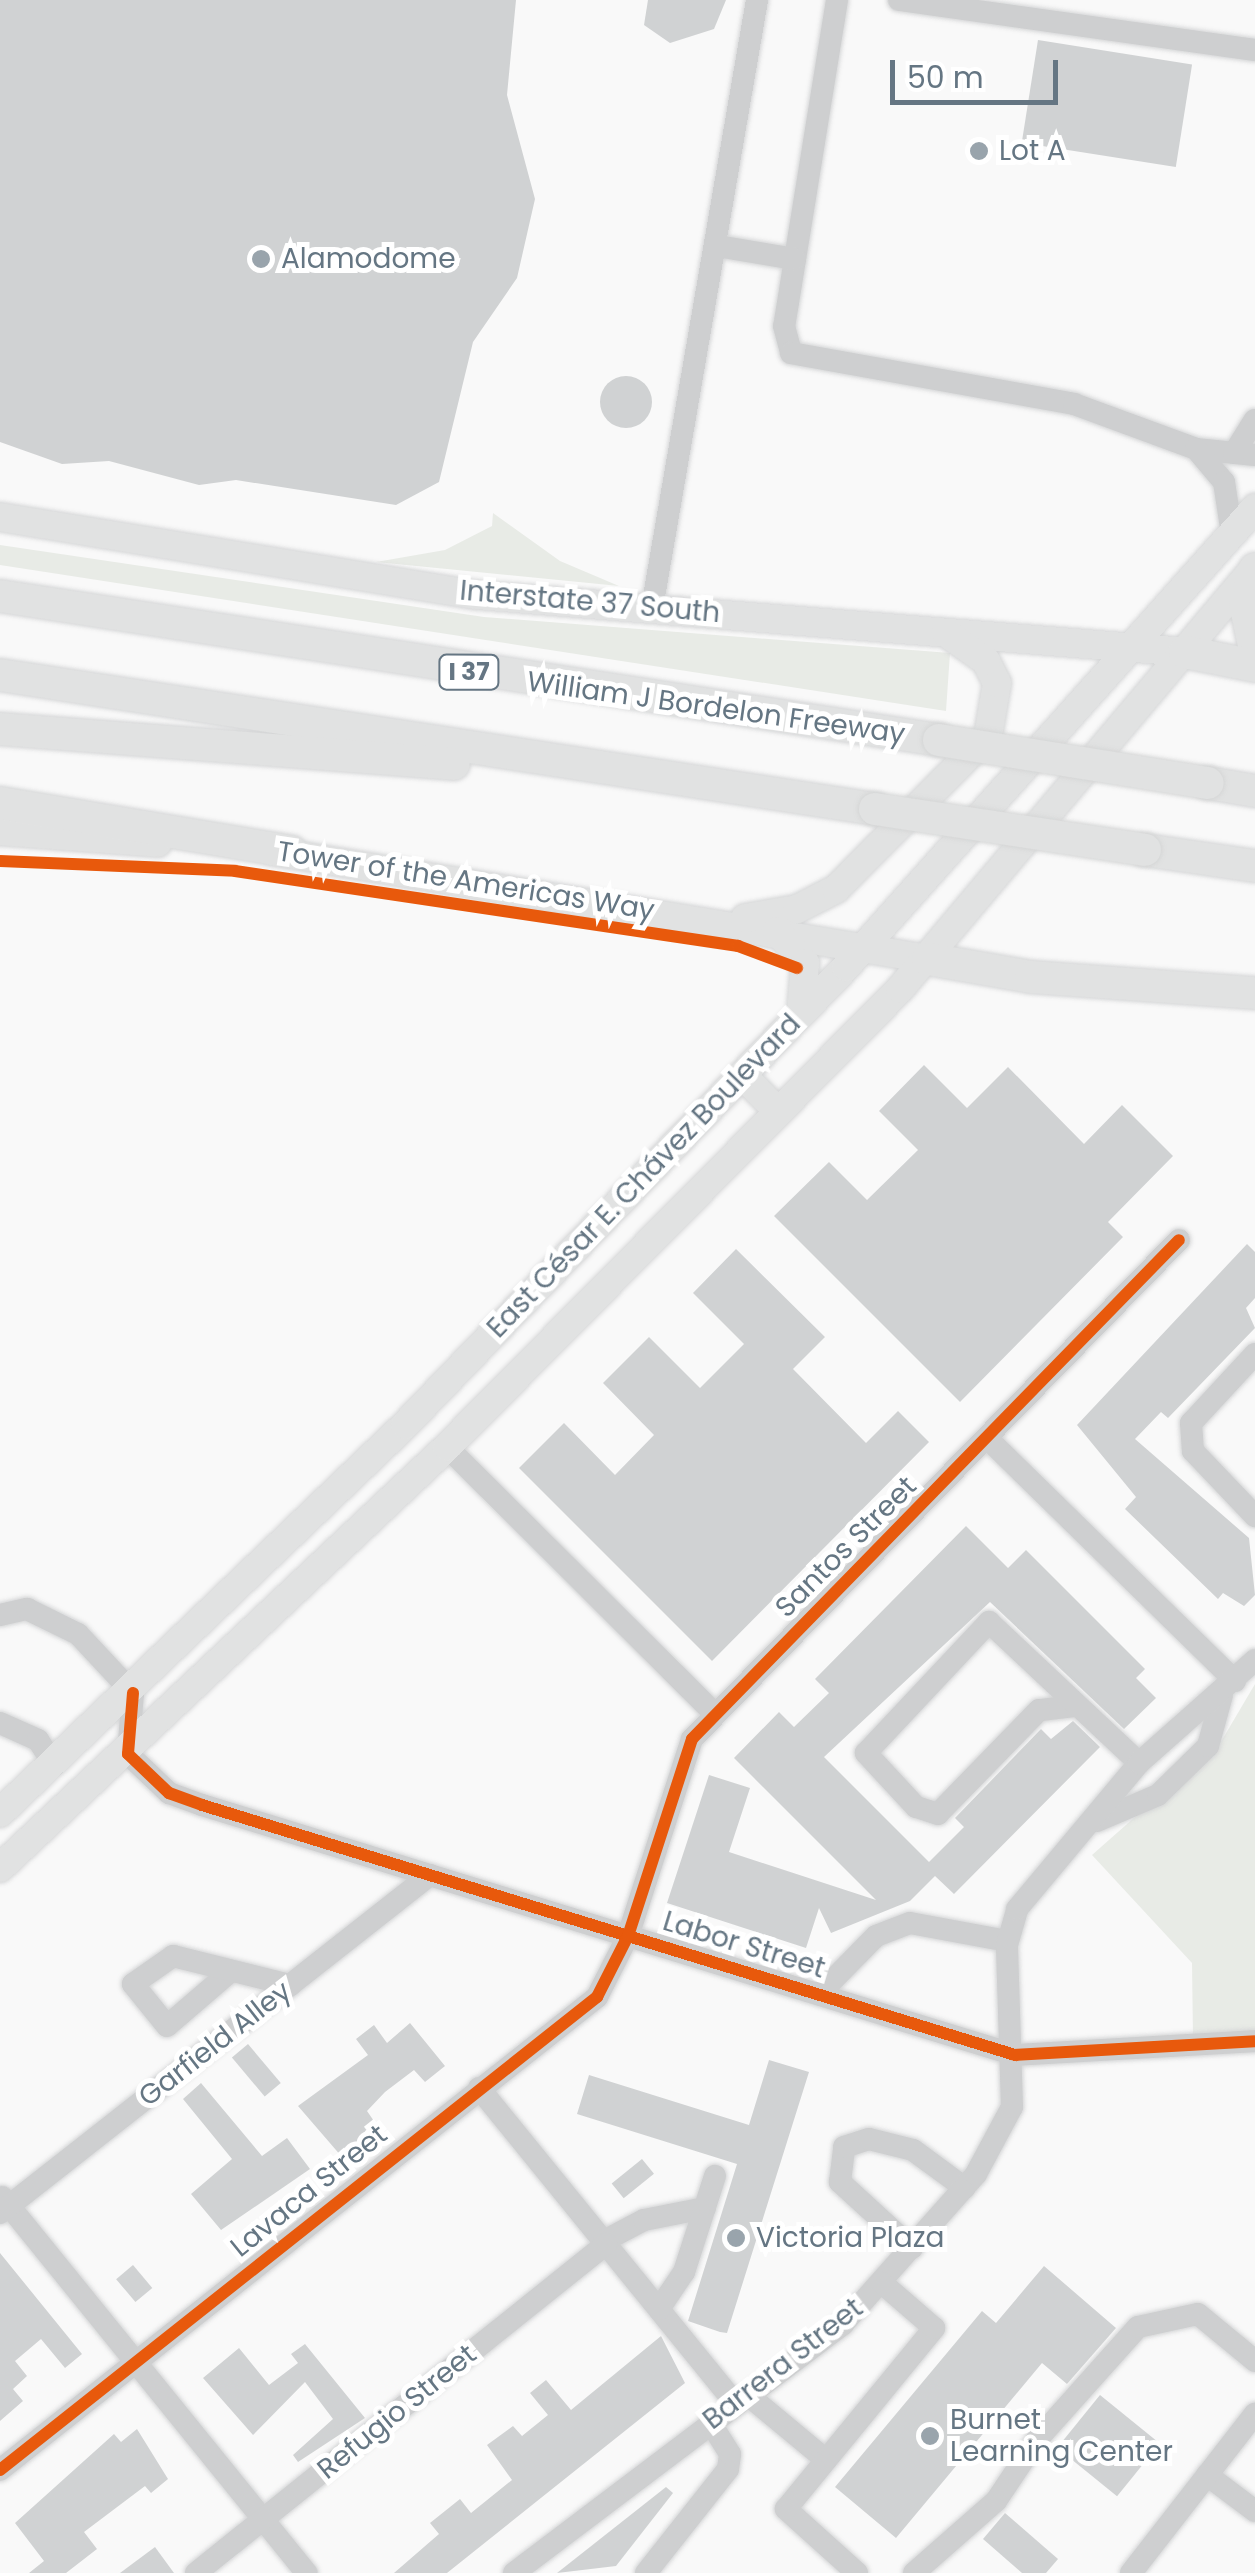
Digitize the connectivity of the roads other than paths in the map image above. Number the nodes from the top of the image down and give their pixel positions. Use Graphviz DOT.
graph roads {
  1 [pos="757,0"];
  2 [pos="837,0"];
  3 [pos="899,0"];
  4 [pos="1255,50"];
  5 [pos="717,246"];
  6 [pos="795,260"];
  7 [pos="1255,420"];
  8 [pos="1196,449"];
  9 [pos="1244,454"];
  10 [pos="1255,508"];
  11 [pos="0,517"];
  12 [pos="1232,534"];
  13 [pos="1255,568"];
  14 [pos="0,596"];
  15 [pos="652,608"];
  16 [pos="940,630"];
  17 [pos="1135,644"];
  18 [pos="1255,650"];
  19 [pos="1185,652"];
  20 [pos="1255,666"];
  21 [pos="0,675"];
  22 [pos="0,729"];
  23 [pos="712,784"];
  24 [pos="1255,791"];
  25 [pos="0,803"];
  26 [pos="0,831"];
  27 [pos="292,852"];
  28 [pos="1255,866"];
  29 [pos="726,922"];
  30 [pos="778,931"];
  31 [pos="866,945"];
  32 [pos="928,959"];
  33 [pos="1255,992"];
  34 [pos="801,1013"];
  35 [pos="742,1075"];
  36 [pos="778,1111"];
  37 [pos="1179,1240"];
  38 [pos="1255,1354"];
  39 [pos="990,1440"];
  40 [pos="447,1448"];
  41 [pos="1250,1502"];
  42 [pos="0,1615"];
  43 [pos="1255,1660"];
  44 [pos="1229,1688"];
  45 [pos="133,1693"];
  46 [pos="1074,1706"];
  47 [pos="714,1713"];
  48 [pos="2,1724"];
  49 [pos="128,1754"];
  50 [pos="46,1757"];
  51 [pos="1139,1763"];
  52 [pos="0,1813"];
  53 [pos="1090,1825"];
  54 [pos="0,1868"];
  55 [pos="430,1875"];
  56 [pos="628,1936"];
  57 [pos="1007,1941"];
  58 [pos="231,1971"];
  59 [pos="290,1985"];
  60 [pos="818,1994"];
  61 [pos="1255,2042"];
  62 [pos="1015,2056"];
  63 [pos="479,2088"];
  64 [pos="715,2176"];
  65 [pos="965,2188"];
  66 [pos="3,2204"];
  67 [pos="705,2208"];
  68 [pos="603,2245"];
  69 [pos="912,2248"];
  70 [pos="882,2283"];
  71 [pos="658,2309"];
  72 [pos="136,2361"];
  73 [pos="1255,2361"];
  74 [pos="742,2400"];
  75 [pos="1255,2414"];
  76 [pos="710,2422"];
  77 [pos="826,2460"];
  78 [pos="0,2470"];
  79 [pos="1207,2475"];
  80 [pos="1255,2511"];
  81 [pos="264,2519"];
  82 [pos="196,2573"];
  83 [pos="307,2573"];
  84 [pos="514,2573"];
  85 [pos="646,2573"];
  86 [pos="857,2573"];
  87 [pos="914,2573"];
  88 [pos="1131,2573"];
  1 -- 5 [label="street"];
  2 -- 6 [label="street"];
  3 -- 4 [label="street"];
  5 -- 6 [label="street"];
  5 -- 15 [label="street"];
  6 -- 8 [label="street"];
  7 -- 9 [label="street"];
  8 -- 9 [label="street"];
  8 -- 12 [label="street"];
  10 -- 12 [label="main road, East César E. Chávez Boulevard"];
  11 -- 15 [label="main road, Interstate 37 South"];
  12 -- 17 [label="main road, East César E. Chávez Boulevard"];
  13 -- 18 [label="highway"];
  13 -- 19 [label="main road, East César E. Chávez Boulevard"];
  14 -- 24 [label="highway, William J Bordelon Freeway / I 37, bridge"];
  15 -- 16 [label="main road, Interstate 37 South"];
  16 -- 17 [label="main road, Interstate 37 South"];
  16 -- 29 [label="main road"];
  17 -- 19 [label="main road, Interstate 37 South"];
  17 -- 31 [label="main road, East César E. Chávez Boulevard"];
  19 -- 20 [label="highway"];
  19 -- 32 [label="main road, East César E. Chávez Boulevard"];
  21 -- 23 [label="highway"];
  22 -- 23 [label="highway"];
  23 -- 28 [label="highway, bridge"];
  25 -- 27 [label="highway"];
  26 -- 27 [label="main road, Tower of the Americas Way"];
  27 -- 29 [label="main road, Tower of the Americas Way"];
  29 -- 30 [label="main road, Tower of the Americas Way"];
  30 -- 31 [label="main road, Tower of the Americas Way"];
  30 -- 34 [label="main road"];
  31 -- 32 [label="main road, Tower of the Americas Way"];
  31 -- 34 [label="main road, East César E. Chávez Boulevard"];
  32 -- 33 [label="highway"];
  32 -- 36 [label="main road, East César E. Chávez Boulevard"];
  34 -- 35 [label="main road, East César E. Chávez Boulevard"];
  35 -- 36 [label="main road"];
  35 -- 45 [label="main road, East César E. Chávez Boulevard"];
  36 -- 40 [label="main road, East César E. Chávez Boulevard"];
  37 -- 39 [label="street, Santos Street"];
  38 -- 41 [label="street"];
  39 -- 44 [label="street"];
  39 -- 47 [label="street, Santos Street"];
  40 -- 47 [label="street"];
  40 -- 49 [label="main road, East César E. Chávez Boulevard"];
  42 -- 45 [label="street"];
  43 -- 44 [label="street"];
  44 -- 51 [label="street"];
  44 -- 53 [label="street"];
  45 -- 49 [label="street"];
  45 -- 50 [label="main road, East César E. Chávez Boulevard"];
  46 -- 46 [label="street"];
  46 -- 51 [label="street"];
  47 -- 56 [label="street, Santos Street"];
  48 -- 50 [label="street"];
  49 -- 54 [label="main road, East César E. Chávez Boulevard"];
  49 -- 55 [label="street, Labor Street"];
  50 -- 52 [label="main road, East César E. Chávez Boulevard"];
  51 -- 53 [label="street"];
  53 -- 57 [label="street"];
  55 -- 56 [label="street, Labor Street"];
  55 -- 59 [label="street, Garfield Alley"];
  56 -- 60 [label="street, Labor Street"];
  56 -- 63 [label="street, Lavaca Street"];
  57 -- 60 [label="street"];
  57 -- 62 [label="street"];
  58 -- 59 [label="street"];
  59 -- 66 [label="street, Garfield Alley"];
  60 -- 62 [label="street, Labor Street"];
  61 -- 62 [label="street, Labor Street"];
  62 -- 65 [label="street, Barrera Street"];
  63 -- 68 [label="street"];
  63 -- 72 [label="street, Lavaca Street"];
  64 -- 67 [label="street"];
  65 -- 69 [label="street, Barrera Street"];
  65 -- 69 [label="street"];
  66 -- 72 [label="street"];
  67 -- 68 [label="street, Refugio Street"];
  67 -- 71 [label="street"];
  68 -- 71 [label="street"];
  68 -- 81 [label="street, Refugio Street"];
  69 -- 70 [label="street, Barrera Street"];
  70 -- 74 [label="street, Barrera Street"];
  70 -- 77 [label="street"];
  71 -- 74 [label="street"];
  72 -- 78 [label="street, Lavaca Street"];
  72 -- 81 [label="street"];
  73 -- 87 [label="street"];
  74 -- 76 [label="street, Barrera Street"];
  74 -- 77 [label="street"];
  75 -- 79 [label="street"];
  76 -- 84 [label="street, Barrera Street"];
  76 -- 85 [label="street"];
  77 -- 86 [label="street"];
  79 -- 80 [label="street"];
  79 -- 88 [label="street"];
  81 -- 82 [label="street, Refugio Street"];
  81 -- 83 [label="street"];
}
